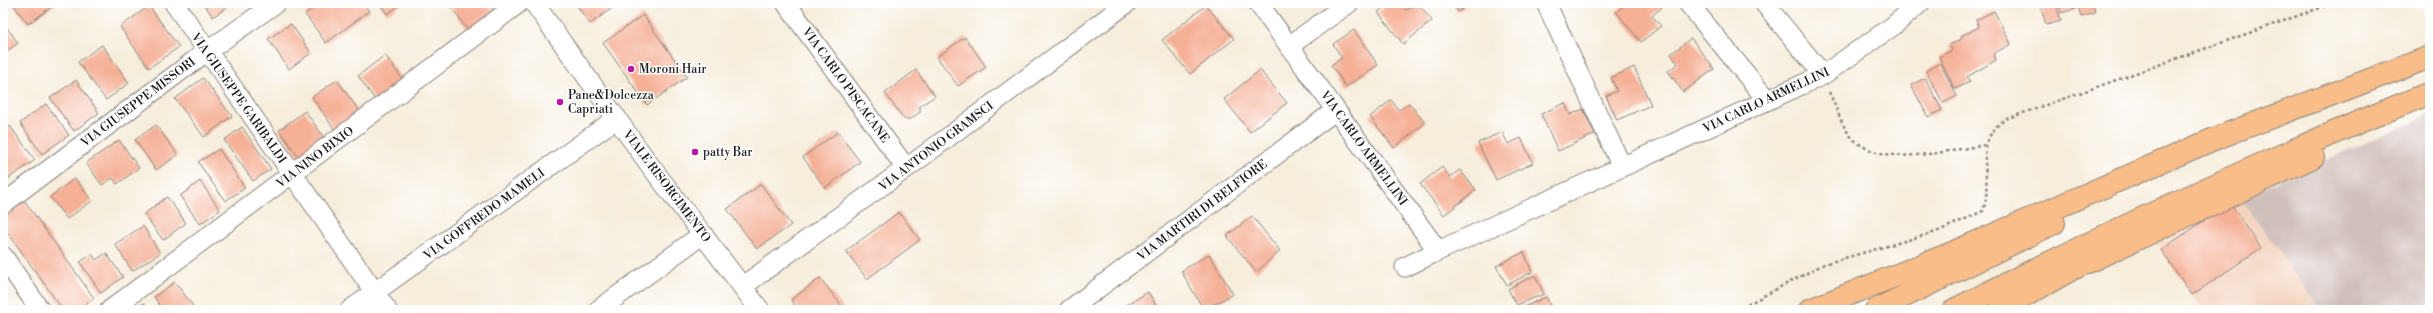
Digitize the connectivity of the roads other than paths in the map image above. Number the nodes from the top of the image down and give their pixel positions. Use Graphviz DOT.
graph roads {
  1 [pos="174,3"];
  2 [pos="276,3"];
  3 [pos="519,3"];
  4 [pos="534,3"];
  5 [pos="786,3"];
  6 [pos="1258,3"];
  7 [pos="1349,3"];
  8 [pos="1688,3"];
  9 [pos="1764,3"];
  10 [pos="1920,3"];
  11 [pos="1121,5"];
  12 [pos="1549,8"];
  13 [pos="1289,46"];
  14 [pos="206,52"];
  15 [pos="2430,57"];
  16 [pos="2394,71"];
  17 [pos="1823,75"];
  18 [pos="2430,93"];
  19 [pos="1767,100"];
  20 [pos="2430,105"];
  21 [pos="1336,110"];
  22 [pos="617,118"];
  23 [pos="1622,167"];
  24 [pos="906,168"];
  25 [pos="292,173"];
  26 [pos="3,204"];
  27 [pos="702,234"];
  28 [pos="1438,251"];
  29 [pos="3,256"];
  30 [pos="1405,267"];
  31 [pos="743,286"];
  32 [pos="374,292"];
  33 [pos="40,310"];
  34 [pos="110,310"];
  35 [pos="350,310"];
  36 [pos="387,310"];
  37 [pos="598,310"];
  38 [pos="760,310"];
  39 [pos="1069,310"];
  40 [pos="1810,310"];
  41 [pos="1876,310"];
  42 [pos="1954,310"];
  43 [pos="2000,310"];
  1 -- 14 [label="street, VIA GIUSEPPE GARIBALDI"];
  2 -- 14 [label="street, VIA GIUSEPPE MISSORI"];
  3 -- 25 [label="street, VIA NINO BIXIO"];
  4 -- 22 [label="street, VIALE RISORGIMENTO"];
  5 -- 24 [label="street, VIA CARLO PISCACANE"];
  6 -- 13 [label="street, VIA CARLO ARMELLINI"];
  7 -- 13 [label="street"];
  8 -- 19 [label="street"];
  9 -- 17 [label="street"];
  10 -- 17 [label="street, VIA CARLO ARMELLINI"];
  11 -- 24 [label="street, VIA ANTONIO GRAMSCI"];
  12 -- 23 [label="street"];
  13 -- 21 [label="street, VIA CARLO ARMELLINI"];
  14 -- 25 [label="street, VIA GIUSEPPE GARIBALDI"];
  14 -- 26 [label="street, VIA GIUSEPPE MISSORI"];
  15 -- 16 [label="highway"];
  16 -- 40 [label="highway"];
  16 -- 41 [label="highway"];
  17 -- 19 [label="street, VIA CARLO ARMELLINI"];
  18 -- 42 [label="highway"];
  19 -- 23 [label="street, VIA CARLO ARMELLINI"];
  20 -- 43 [label="highway"];
  21 -- 28 [label="street, VIA CARLO ARMELLINI"];
  21 -- 39 [label="street, VIA MARTIRI DI BELFIORE"];
  22 -- 27 [label="street, VIALE RISORGIMENTO"];
  22 -- 32 [label="street, VIA GOFFREDO MAMELI"];
  23 -- 28 [label="street, VIA CARLO ARMELLINI"];
  24 -- 31 [label="street, VIA ANTONIO GRAMSCI"];
  25 -- 32 [label="street, VIA GIUSEPPE GARIBALDI"];
  25 -- 34 [label="street, VIA NINO BIXIO"];
  27 -- 31 [label="street, VIALE RISORGIMENTO"];
  27 -- 37 [label="street"];
  28 -- 30 [label="street, VIA CARLO ARMELLINI"];
  29 -- 33 [label="street"];
  31 -- 38 [label="street, VIALE RISORGIMENTO"];
  32 -- 35 [label="street, VIA GOFFREDO MAMELI"];
  32 -- 36 [label="street, VIA GIUSEPPE GARIBALDI"];
}
